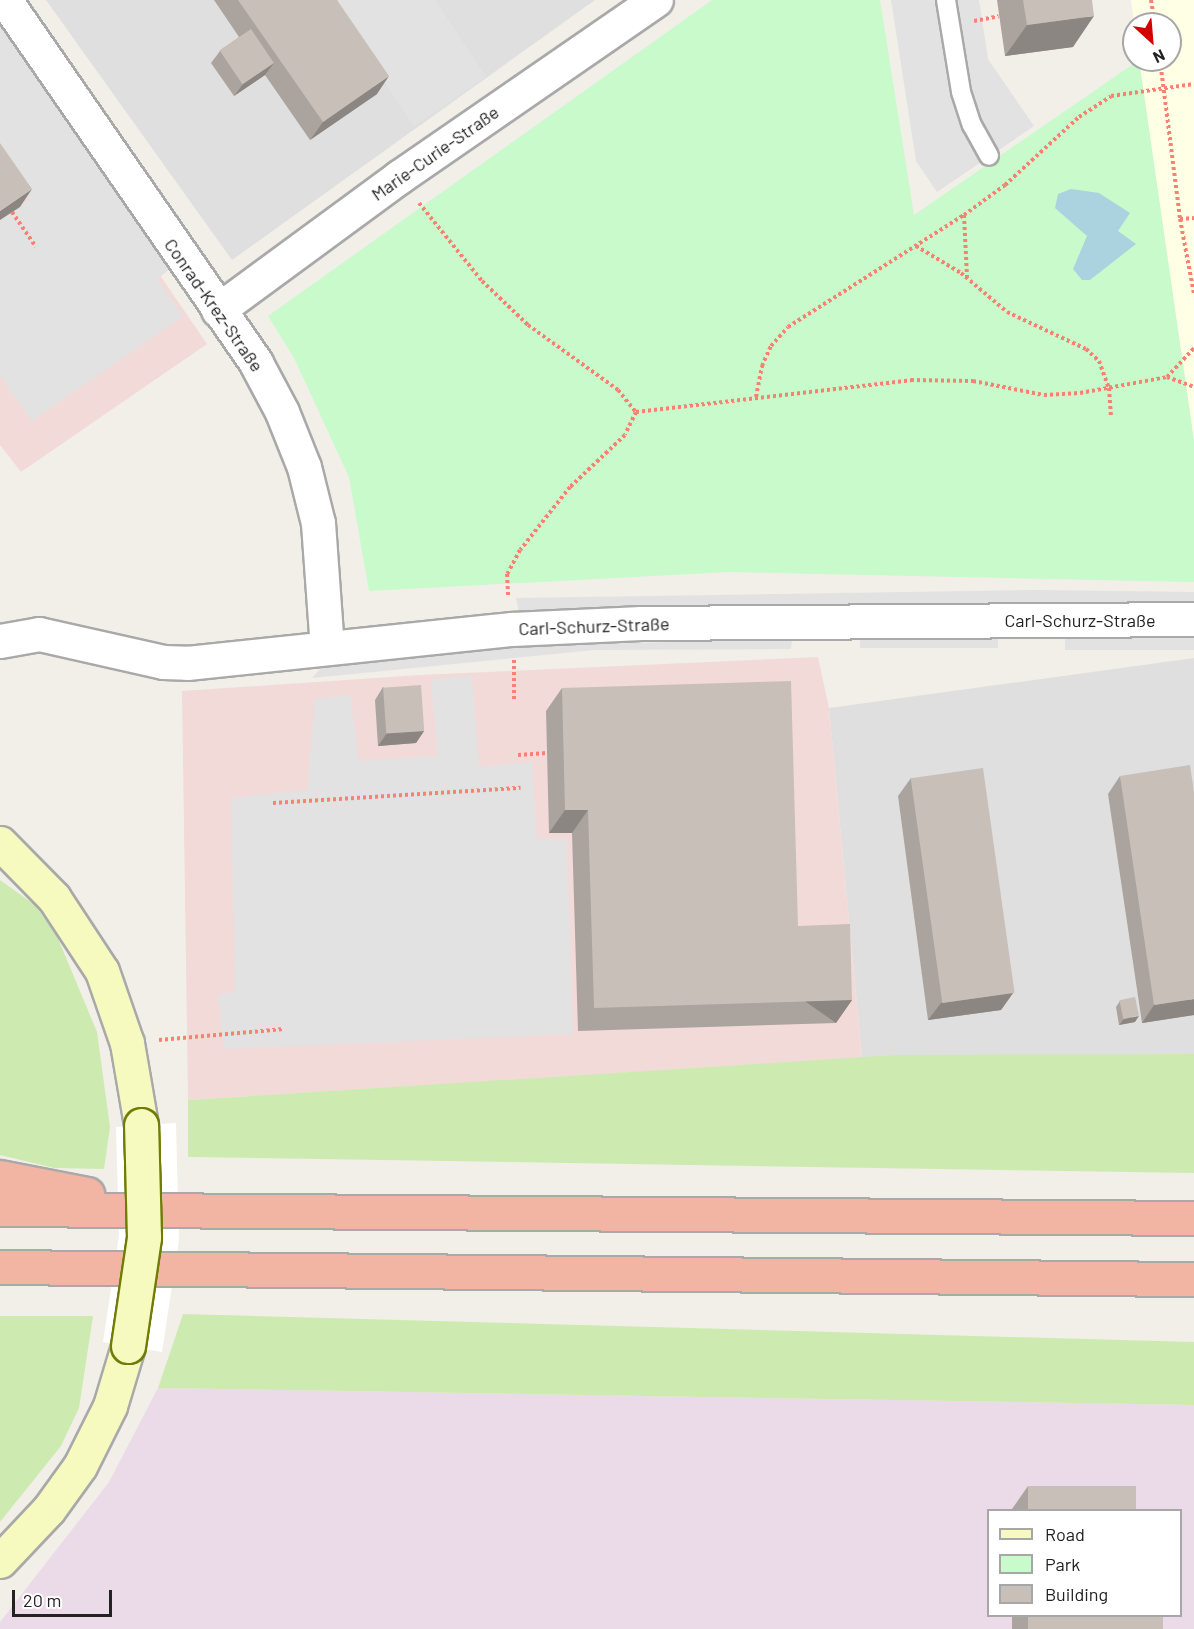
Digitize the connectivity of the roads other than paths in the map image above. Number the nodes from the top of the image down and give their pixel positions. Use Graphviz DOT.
graph roads {
  1 [pos="5,0"];
  2 [pos="656,0"];
  3 [pos="946,0"];
  4 [pos="989,156"];
  5 [pos="218,310"];
  6 [pos="1194,619"];
  7 [pos="0,640"];
  8 [pos="327,648"];
  9 [pos="0,843"];
  10 [pos="0,1177"];
  11 [pos="0,1209"];
  12 [pos="222,1212"];
  13 [pos="1194,1218"];
  14 [pos="4,1268"];
  15 [pos="1194,1280"];
  16 [pos="0,1561"];
  1 -- 5 [label="street, Conrad-Krez-Straße"];
  2 -- 5 [label="street, Marie-Curie-Straße"];
  3 -- 4 [label="lane"];
  5 -- 8 [label="street, Conrad-Krez-Straße"];
  6 -- 8 [label="street, Carl-Schurz-Straße"];
  7 -- 8 [label="street, Carl-Schurz-Straße"];
  9 -- 16 [label="main road, bridge"];
  10 -- 12 [label="highway"];
  11 -- 12 [label="highway"];
  12 -- 13 [label="highway"];
  14 -- 15 [label="highway"];
}
